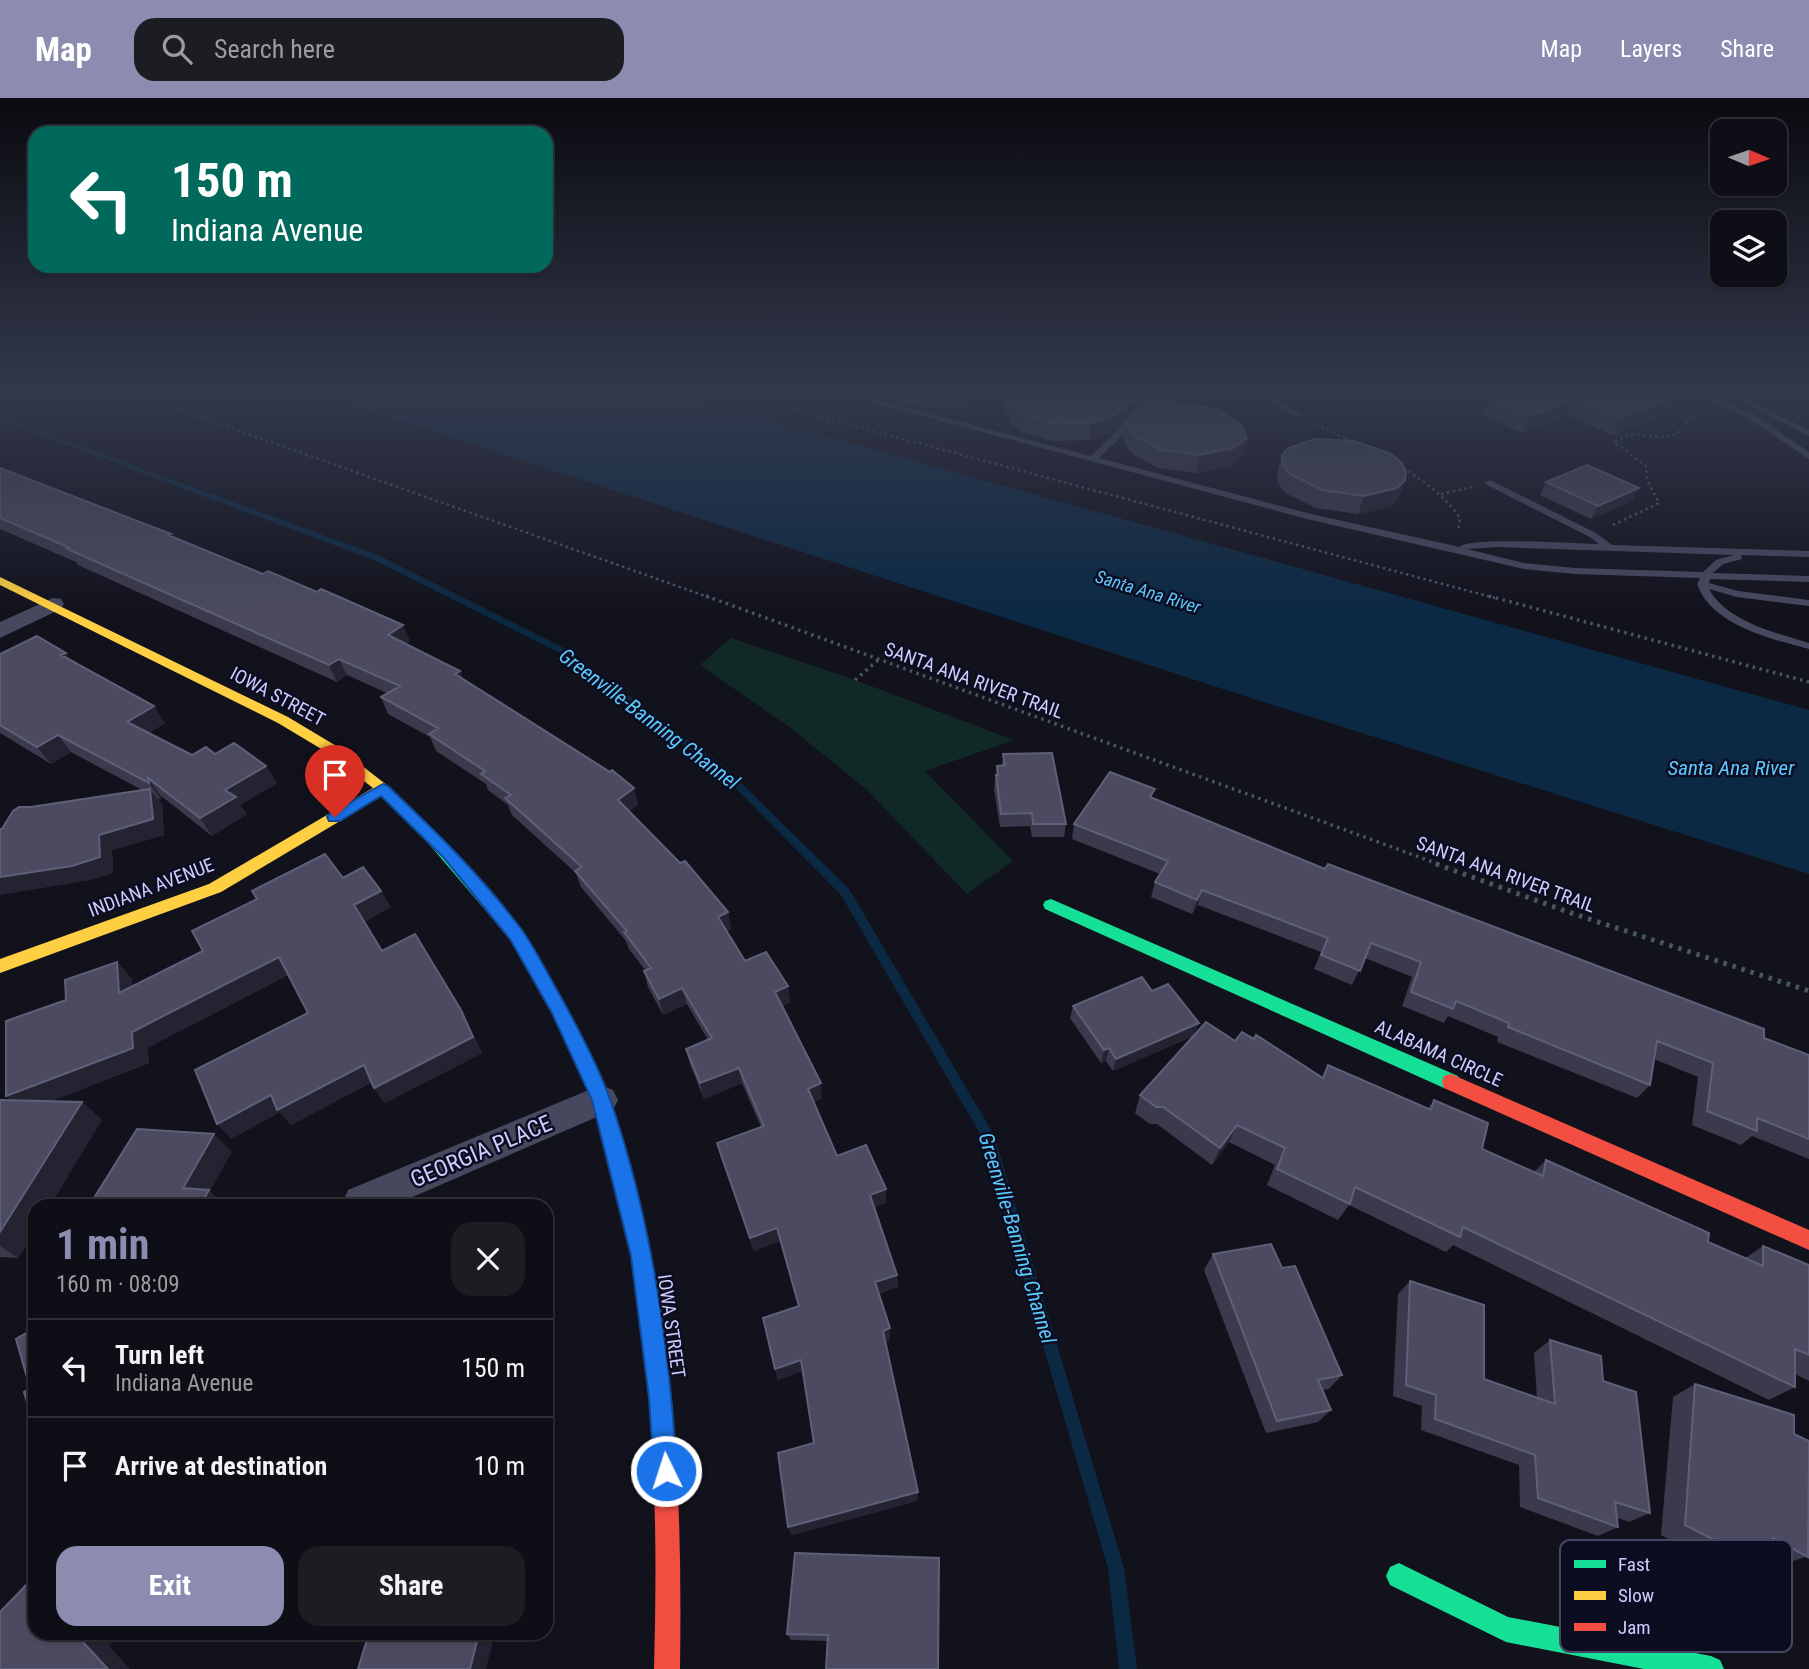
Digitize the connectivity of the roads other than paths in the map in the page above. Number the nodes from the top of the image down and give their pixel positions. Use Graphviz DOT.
graph roads {
  1 [pos="1112,465"];
  2 [pos="1490,483"];
  3 [pos="1609,547"];
  4 [pos="1452,548"];
  5 [pos="1809,556"];
  6 [pos="1809,572"];
  7 [pos="1756,577"];
  8 [pos="1809,579"];
  9 [pos="0,580"];
  10 [pos="1704,580"];
  11 [pos="1809,603"];
  12 [pos="53,604"];
  13 [pos="0,631"];
  14 [pos="1809,646"];
  15 [pos="383,789"];
  16 [pos="1051,905"];
  17 [pos="0,966"];
  18 [pos="601,1100"];
  19 [pos="368,1199"];
  20 [pos="1809,1240"];
  21 [pos="1399,1577"];
  22 [pos="1560,1640"];
  23 [pos="1624,1652"];
  24 [pos="667,1669"];
  25 [pos="1711,1669"];
  1 -- 4 [label="lane"];
  2 -- 3 [label="lane"];
  3 -- 4 [label="lane"];
  3 -- 5 [label="lane"];
  4 -- 10 [label="lane"];
  5 -- 10 [label="lane"];
  6 -- 7 [label="lane"];
  7 -- 8 [label="lane"];
  7 -- 10 [label="lane"];
  9 -- 12 [label="street, IOWA STREET"];
  10 -- 11 [label="lane"];
  10 -- 14 [label="lane"];
  12 -- 13 [label="street"];
  12 -- 15 [label="street, IOWA STREET"];
  15 -- 17 [label="street, INDIANA AVENUE"];
  15 -- 18 [label="street, IOWA STREET"];
  16 -- 20 [label="street, ALABAMA CIRCLE"];
  18 -- 19 [label="street, GEORGIA PLACE"];
  18 -- 24 [label="street, IOWA STREET"];
  21 -- 22 [label="street"];
  23 -- 25 [label="street"];
}
